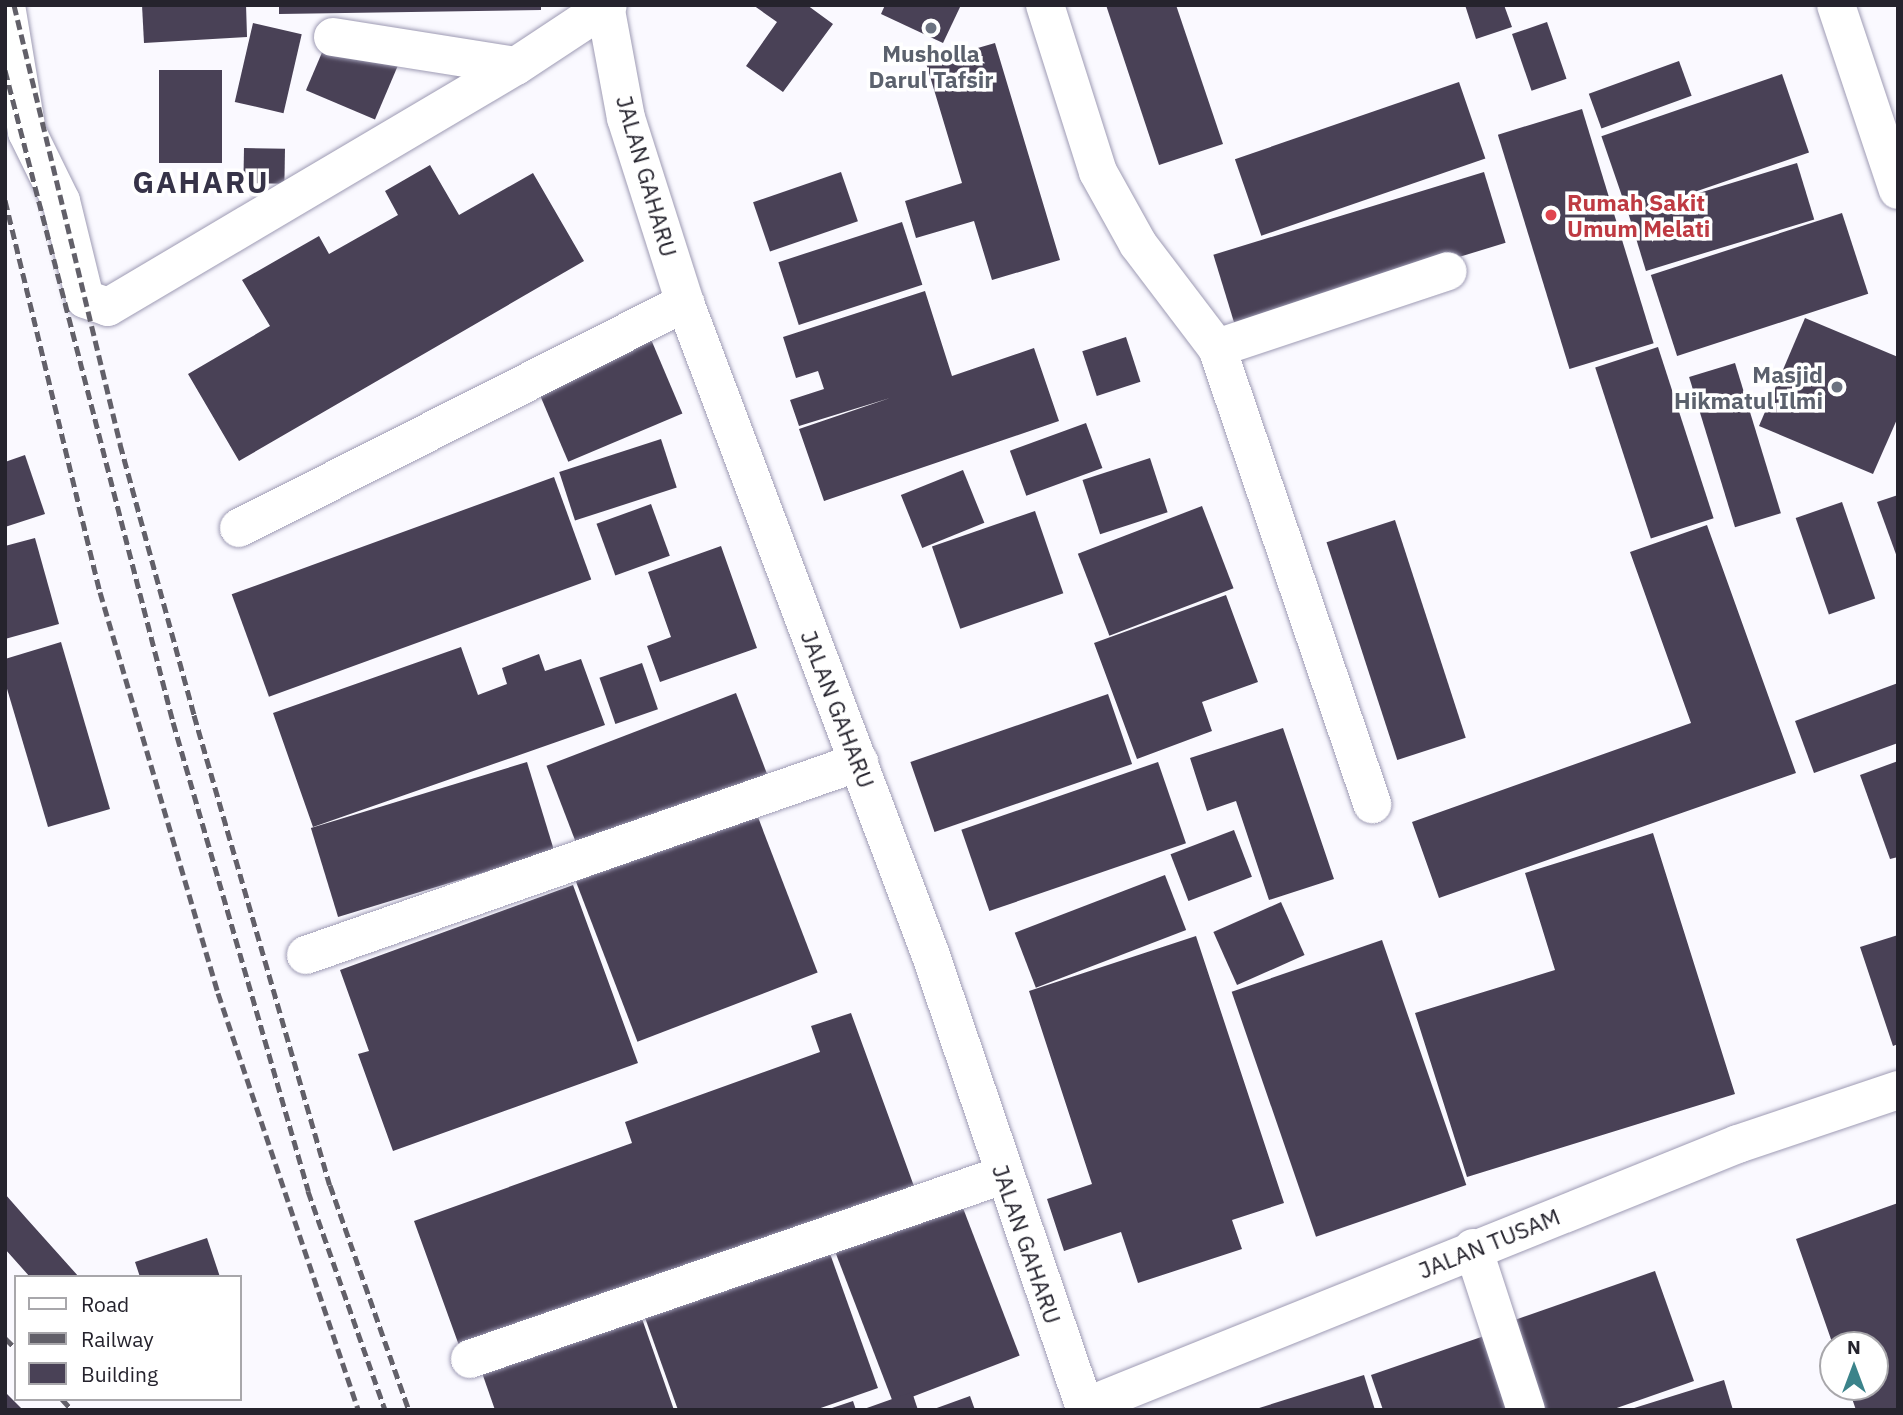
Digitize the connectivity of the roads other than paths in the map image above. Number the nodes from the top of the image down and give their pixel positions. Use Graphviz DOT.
graph roads {
  1 [pos="6,5"];
  2 [pos="1045,5"];
  3 [pos="1836,5"];
  4 [pos="606,6"];
  5 [pos="333,37"];
  6 [pos="516,66"];
  7 [pos="1898,190"];
  8 [pos="1448,271"];
  9 [pos="685,303"];
  10 [pos="1217,348"];
  11 [pos="239,527"];
  12 [pos="859,762"];
  13 [pos="1371,804"];
  14 [pos="306,955"];
  15 [pos="1898,1090"];
  16 [pos="1003,1175"];
  17 [pos="1473,1248"];
  18 [pos="470,1359"];
  19 [pos="1085,1408"];
  20 [pos="1526,1410"];
  1 -- 6 [label="street"];
  2 -- 10 [label="street"];
  3 -- 7 [label="street"];
  4 -- 6 [label="street"];
  4 -- 9 [label="street, JALAN GAHARU"];
  5 -- 6 [label="street"];
  8 -- 10 [label="street"];
  9 -- 11 [label="street"];
  9 -- 12 [label="street, JALAN GAHARU"];
  10 -- 13 [label="street"];
  12 -- 14 [label="street"];
  12 -- 16 [label="street, JALAN GAHARU"];
  15 -- 17 [label="street, JALAN TUSAM"];
  16 -- 18 [label="street"];
  16 -- 19 [label="street, JALAN GAHARU"];
  17 -- 19 [label="street, JALAN TUSAM"];
  17 -- 20 [label="street"];
}
